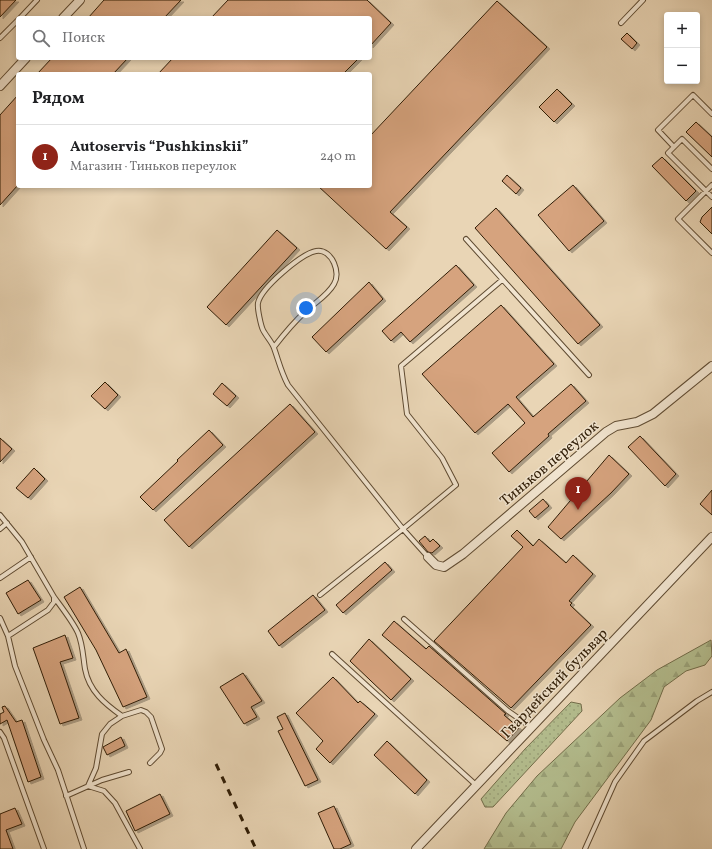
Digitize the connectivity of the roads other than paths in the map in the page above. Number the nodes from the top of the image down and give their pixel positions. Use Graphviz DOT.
graph roads {
  1 [pos="38,0"];
  2 [pos="80,0"];
  3 [pos="643,0"];
  4 [pos="22,16"];
  5 [pos="65,16"];
  6 [pos="16,22"];
  7 [pos="621,23"];
  8 [pos="0,38"];
  9 [pos="24,60"];
  10 [pos="0,86"];
  11 [pos="712,114"];
  12 [pos="674,147"];
  13 [pos="712,169"];
  14 [pos="712,185"];
  15 [pos="706,191"];
  16 [pos="712,197"];
  17 [pos="466,239"];
  18 [pos="712,253"];
  19 [pos="502,280"];
  20 [pos="274,347"];
  21 [pos="712,366"];
  22 [pos="589,374"];
  23 [pos="0,515"];
  24 [pos="7,523"];
  25 [pos="0,529"];
  26 [pos="404,529"];
  27 [pos="712,537"];
  28 [pos="31,557"];
  29 [pos="428,557"];
  30 [pos="0,578"];
  31 [pos="320,595"];
  32 [pos="54,596"];
  33 [pos="0,618"];
  34 [pos="404,619"];
  35 [pos="8,636"];
  36 [pos="332,654"];
  37 [pos="712,692"];
  38 [pos="122,716"];
  39 [pos="532,727"];
  40 [pos="0,732"];
  41 [pos="150,763"];
  42 [pos="129,772"];
  43 [pos="476,785"];
  44 [pos="88,786"];
  45 [pos="66,796"];
  46 [pos="44,849"];
  47 [pos="84,849"];
  48 [pos="140,849"];
  49 [pos="416,849"];
  50 [pos="585,849"];
  1 -- 4 [label="lane"];
  2 -- 5 [label="street"];
  3 -- 7 [label="lane"];
  6 -- 8 [label="lane"];
  9 -- 10 [label="street"];
  11 -- 12 [label="lane"];
  12 -- 13 [label="lane"];
  12 -- 15 [label="lane"];
  14 -- 15 [label="lane"];
  15 -- 16 [label="lane"];
  15 -- 18 [label="lane"];
  17 -- 19 [label="lane"];
  19 -- 22 [label="lane"];
  19 -- 26 [label="lane"];
  20 -- 20 [label="lane"];
  20 -- 26 [label="lane"];
  21 -- 29 [label="street, Тиньков переулок"];
  23 -- 24 [label="lane"];
  24 -- 25 [label="lane"];
  24 -- 28 [label="lane"];
  26 -- 29 [label="lane"];
  26 -- 31 [label="lane"];
  27 -- 39 [label="street, Гвардейский бульвар"];
  28 -- 30 [label="lane"];
  28 -- 32 [label="lane"];
  32 -- 35 [label="lane"];
  32 -- 38 [label="lane"];
  33 -- 35 [label="lane"];
  34 -- 39 [label="lane"];
  35 -- 45 [label="lane"];
  36 -- 43 [label="lane"];
  37 -- 50 [label="lane"];
  38 -- 41 [label="lane"];
  38 -- 44 [label="lane"];
  39 -- 43 [label="street, Гвардейский бульвар"];
  40 -- 46 [label="lane"];
  42 -- 44 [label="lane"];
  43 -- 49 [label="street, Гвардейский бульвар"];
  44 -- 45 [label="lane"];
  44 -- 48 [label="lane"];
  45 -- 47 [label="lane"];
}
